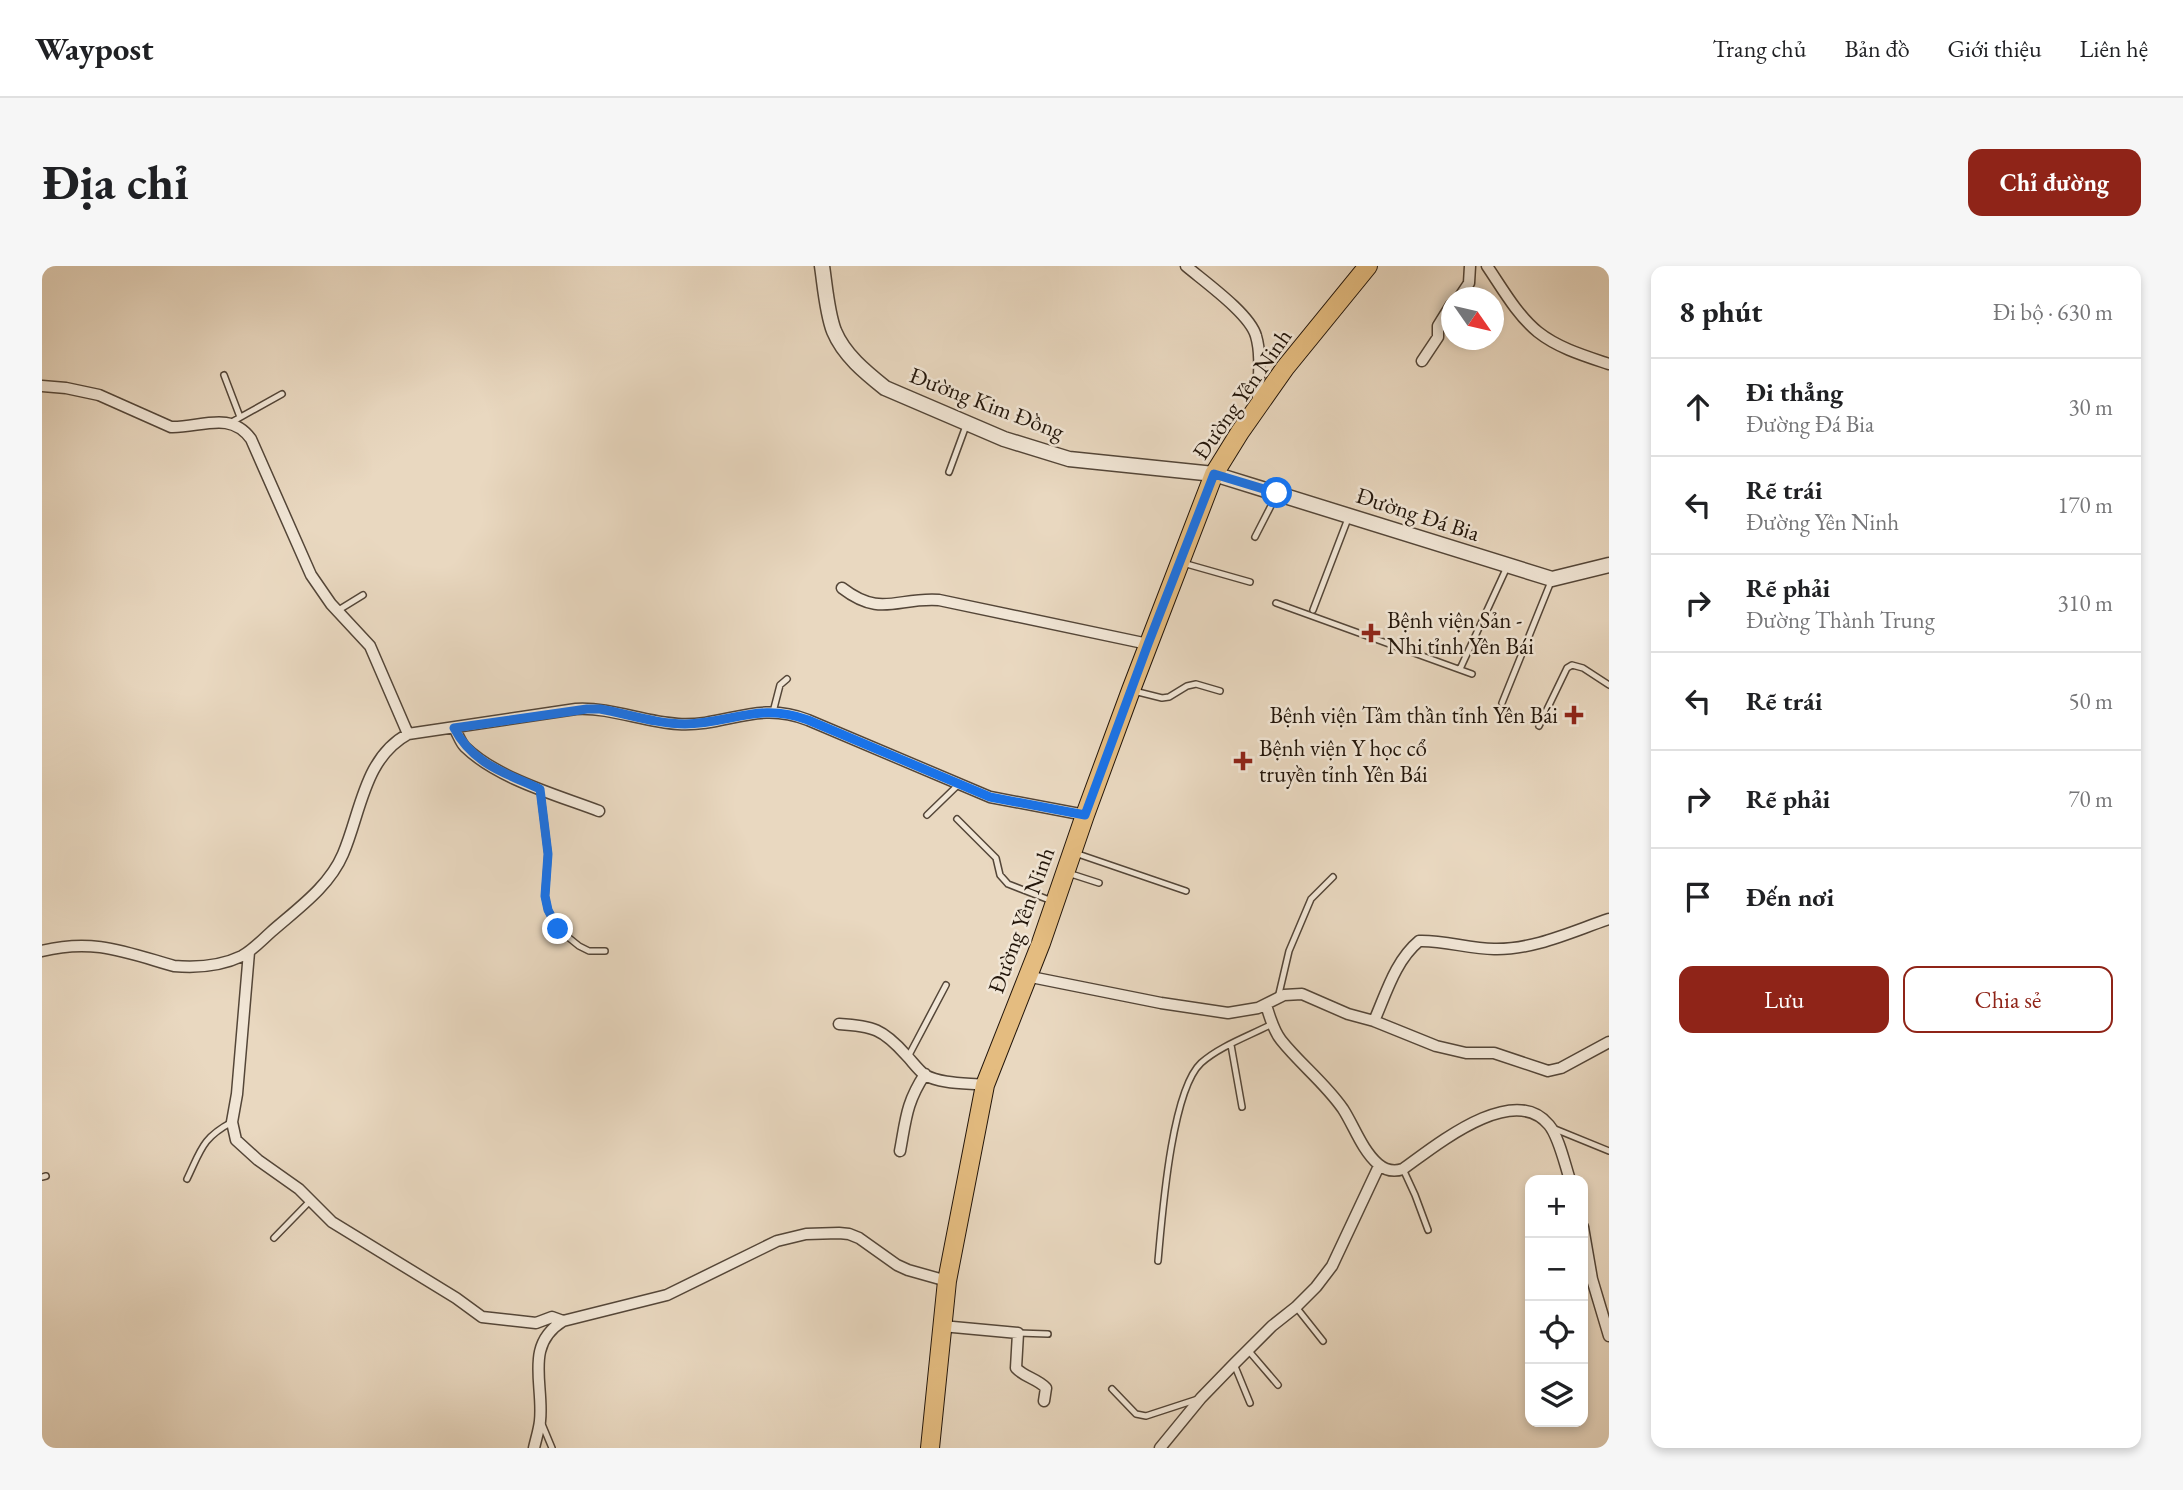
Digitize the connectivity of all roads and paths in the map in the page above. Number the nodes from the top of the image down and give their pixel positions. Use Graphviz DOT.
graph roads {
  1 [pos="822,266"];
  2 [pos="1186,266"];
  3 [pos="1368,266"];
  4 [pos="1470,266"];
  5 [pos="1487,266"];
  6 [pos="1466,287"];
  7 [pos="1441,321"];
  8 [pos="1422,361"];
  9 [pos="1609,364"];
  10 [pos="224,375"];
  11 [pos="42,386"];
  12 [pos="282,394"];
  13 [pos="1258,405"];
  14 [pos="235,420"];
  15 [pos="967,423"];
  16 [pos="949,472"];
  17 [pos="1214,474"];
  18 [pos="1277,493"];
  19 [pos="1349,516"];
  20 [pos="1255,537"];
  21 [pos="1180,562"];
  22 [pos="1609,565"];
  23 [pos="1507,566"];
  24 [pos="1552,579"];
  25 [pos="1250,582"];
  26 [pos="842,588"];
  27 [pos="363,595"];
  28 [pos="1276,603"];
  29 [pos="1312,610"];
  30 [pos="337,611"];
  31 [pos="1148,644"];
  32 [pos="1460,669"];
  33 [pos="1472,674"];
  34 [pos="787,679"];
  35 [pos="1609,685"];
  36 [pos="1131,690"];
  37 [pos="1220,691"];
  38 [pos="1502,703"];
  39 [pos="773,712"];
  40 [pos="1539,726"];
  41 [pos="454,728"];
  42 [pos="408,734"];
  43 [pos="959,785"];
  44 [pos="540,789"];
  45 [pos="599,811"];
  46 [pos="928,815"];
  47 [pos="1085,815"];
  48 [pos="957,819"];
  49 [pos="1072,852"];
  50 [pos="1065,872"];
  51 [pos="1333,877"];
  52 [pos="1099,883"];
  53 [pos="1185,891"];
  54 [pos="1055,902"];
  55 [pos="1609,919"];
  56 [pos="42,951"];
  57 [pos="249,951"];
  58 [pos="606,951"];
  59 [pos="1026,976"];
  60 [pos="946,985"];
  61 [pos="1278,998"];
  62 [pos="1266,1005"];
  63 [pos="1374,1021"];
  64 [pos="839,1024"];
  65 [pos="1272,1024"];
  66 [pos="1609,1042"];
  67 [pos="1231,1045"];
  68 [pos="908,1057"];
  69 [pos="925,1074"];
  70 [pos="985,1085"];
  71 [pos="1242,1107"];
  72 [pos="232,1122"];
  73 [pos="1552,1127"];
  74 [pos="1609,1151"];
  75 [pos="900,1152"];
  76 [pos="1379,1166"];
  77 [pos="1403,1169"];
  78 [pos="1568,1175"];
  79 [pos="187,1179"];
  80 [pos="311,1200"];
  81 [pos="1428,1230"];
  82 [pos="274,1238"];
  83 [pos="1585,1238"];
  84 [pos="1158,1261"];
  85 [pos="947,1281"];
  86 [pos="1296,1307"];
  87 [pos="563,1321"];
  88 [pos="942,1326"];
  89 [pos="1018,1333"];
  90 [pos="1048,1334"];
  91 [pos="1609,1336"];
  92 [pos="1322,1341"];
  93 [pos="1248,1350"];
  94 [pos="1234,1364"];
  95 [pos="1278,1385"];
  96 [pos="1112,1389"];
  97 [pos="1201,1398"];
  98 [pos="1044,1401"];
  99 [pos="1250,1403"];
  100 [pos="540,1421"];
  101 [pos="534,1448"];
  102 [pos="552,1448"];
  103 [pos="930,1448"];
  104 [pos="1160,1448"];
  1 -- 15 [label="street, Đường Kim Đồng"];
  2 -- 13 [label="street"];
  3 -- 13 [label="main road, Đường Yên Ninh"];
  4 -- 6 [label="street"];
  5 -- 9 [label="street"];
  7 -- 8 [label="street"];
  10 -- 14 [label="lane"];
  11 -- 14 [label="street"];
  12 -- 14 [label="lane"];
  13 -- 17 [label="main road, Đường Yên Ninh"];
  14 -- 30 [label="street"];
  15 -- 16 [label="lane"];
  15 -- 17 [label="street, Đường Kim Đồng"];
  17 -- 18 [label="street, Đường Đá Bia"];
  17 -- 21 [label="main road, Đường Yên Ninh"];
  18 -- 19 [label="street, Đường Đá Bia"];
  18 -- 20 [label="lane"];
  19 -- 23 [label="street, Đường Đá Bia"];
  19 -- 29 [label="lane"];
  21 -- 25 [label="lane"];
  21 -- 31 [label="main road, Đường Yên Ninh"];
  22 -- 24 [label="street, Đường Đá Bia"];
  23 -- 24 [label="street, Đường Đá Bia"];
  23 -- 32 [label="lane"];
  24 -- 38 [label="lane"];
  26 -- 31 [label="street"];
  27 -- 30 [label="lane"];
  28 -- 32 [label="lane"];
  30 -- 42 [label="street"];
  31 -- 36 [label="main road, Đường Yên Ninh"];
  32 -- 33 [label="lane"];
  34 -- 39 [label="lane"];
  35 -- 40 [label="lane"];
  36 -- 37 [label="lane"];
  36 -- 47 [label="main road, Đường Yên Ninh"];
  39 -- 41 [label="street"];
  39 -- 43 [label="street"];
  41 -- 42 [label="street"];
  41 -- 44 [label="street"];
  42 -- 57 [label="street"];
  43 -- 46 [label="lane"];
  43 -- 47 [label="street"];
  44 -- 45 [label="street"];
  44 -- 58 [label="lane"];
  47 -- 49 [label="main road, Đường Yên Ninh"];
  48 -- 54 [label="lane"];
  49 -- 50 [label="main road, Đường Yên Ninh"];
  49 -- 53 [label="lane"];
  50 -- 52 [label="lane"];
  50 -- 54 [label="main road, Đường Yên Ninh"];
  51 -- 61 [label="lane"];
  54 -- 59 [label="main road, Đường Yên Ninh"];
  55 -- 63 [label="street"];
  56 -- 57 [label="street"];
  57 -- 72 [label="street"];
  59 -- 62 [label="street"];
  59 -- 70 [label="main road, Đường Yên Ninh"];
  60 -- 68 [label="lane"];
  61 -- 62 [label="street"];
  61 -- 63 [label="street"];
  62 -- 65 [label="street"];
  63 -- 66 [label="street"];
  64 -- 68 [label="street"];
  65 -- 67 [label="lane"];
  65 -- 76 [label="street"];
  67 -- 71 [label="lane"];
  67 -- 84 [label="lane"];
  68 -- 69 [label="street"];
  69 -- 70 [label="street"];
  69 -- 75 [label="street"];
  70 -- 85 [label="main road, Đường Yên Ninh"];
  72 -- 79 [label="lane"];
  72 -- 80 [label="street"];
  73 -- 74 [label="lane"];
  73 -- 77 [label="street"];
  73 -- 78 [label="street"];
  76 -- 77 [label="street"];
  76 -- 86 [label="street"];
  77 -- 81 [label="lane"];
  80 -- 82 [label="lane"];
  80 -- 87 [label="street"];
  83 -- 91 [label="street"];
  85 -- 87 [label="street"];
  85 -- 88 [label="main road, Đường Yên Ninh"];
  86 -- 92 [label="lane"];
  86 -- 93 [label="street"];
  87 -- 100 [label="street"];
  88 -- 89 [label="street"];
  88 -- 103 [label="main road, Đường Yên Ninh"];
  89 -- 90 [label="lane"];
  89 -- 98 [label="street"];
  93 -- 94 [label="street"];
  93 -- 95 [label="lane"];
  94 -- 97 [label="street"];
  94 -- 99 [label="lane"];
  96 -- 97 [label="lane"];
  97 -- 104 [label="street"];
  100 -- 101 [label="street"];
  100 -- 102 [label="lane"];
}
